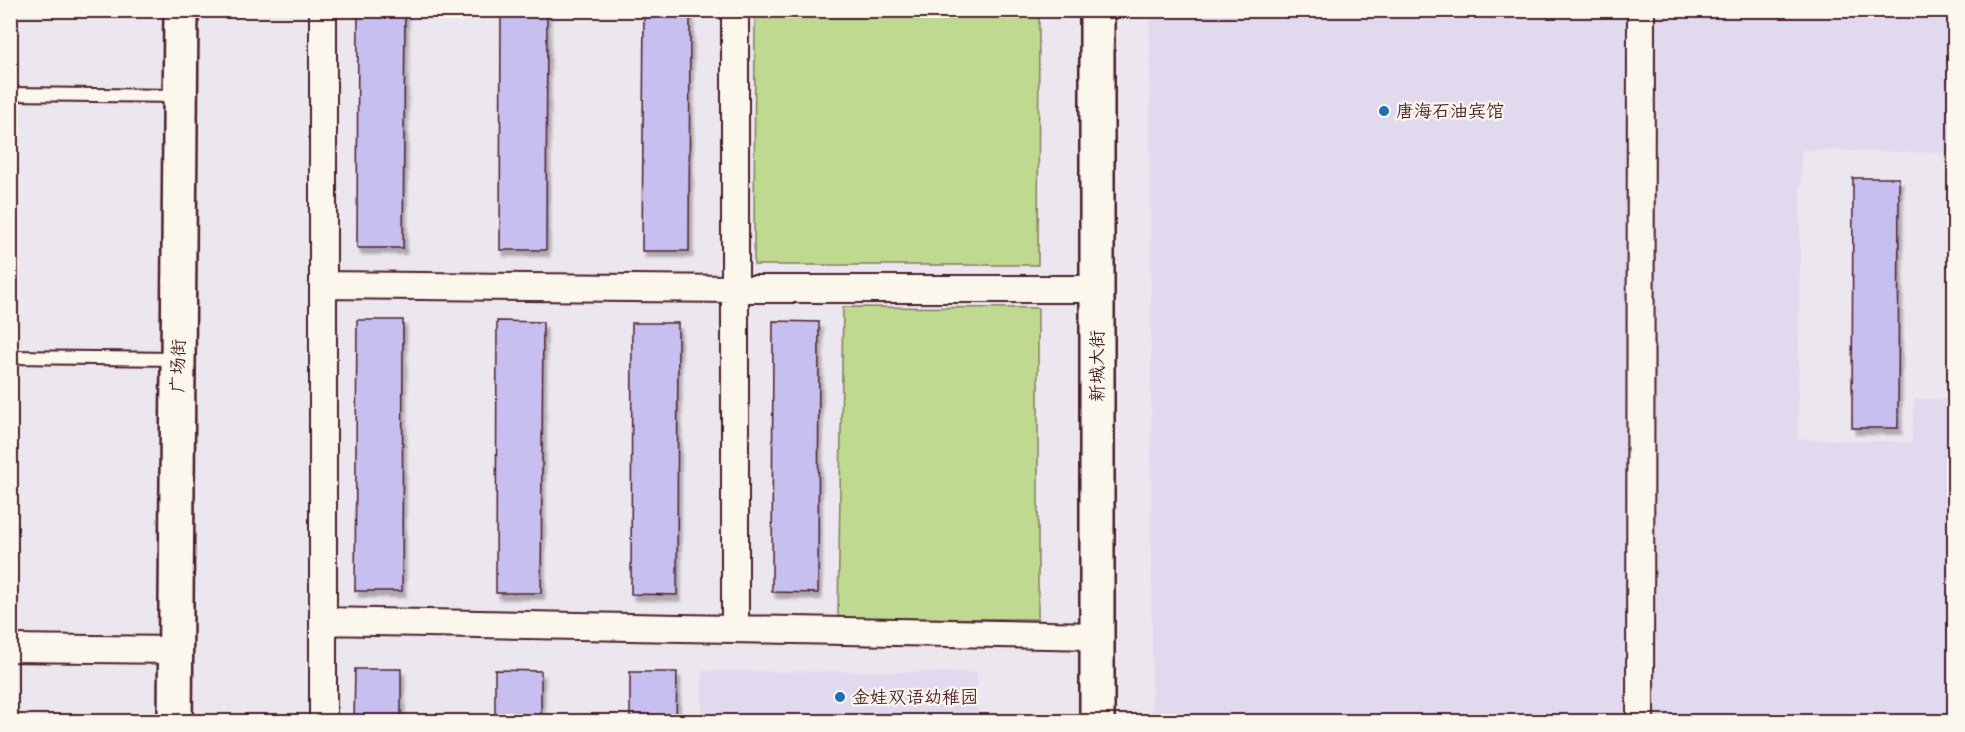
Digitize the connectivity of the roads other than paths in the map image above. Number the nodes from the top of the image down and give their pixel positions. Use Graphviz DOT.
graph roads {
  1 [pos="181,10"];
  2 [pos="323,10"];
  3 [pos="735,10"];
  4 [pos="1098,10"];
  5 [pos="1641,10"];
  6 [pos="10,94"];
  7 [pos="181,96"];
  8 [pos="323,285"];
  9 [pos="735,289"];
  10 [pos="1097,289"];
  11 [pos="10,357"];
  12 [pos="178,359"];
  13 [pos="323,621"];
  14 [pos="735,629"];
  15 [pos="1097,636"];
  16 [pos="10,648"];
  17 [pos="176,650"];
  18 [pos="175,722"];
  19 [pos="323,722"];
  20 [pos="1097,722"];
  21 [pos="1640,722"];
  1 -- 7 [label="street, 广场街"];
  2 -- 8 [label="street"];
  3 -- 9 [label="street"];
  4 -- 10 [label="street, 新城大街"];
  5 -- 21 [label="street"];
  6 -- 7 [label="lane"];
  7 -- 12 [label="street, 广场街"];
  8 -- 9 [label="street"];
  8 -- 13 [label="street"];
  9 -- 10 [label="street"];
  9 -- 14 [label="street"];
  10 -- 15 [label="street, 新城大街"];
  11 -- 12 [label="lane"];
  12 -- 17 [label="street, 广场街"];
  13 -- 14 [label="street"];
  13 -- 19 [label="street"];
  14 -- 15 [label="street"];
  15 -- 20 [label="street, 新城大街"];
  16 -- 17 [label="street"];
  17 -- 18 [label="street, 广场街"];
}
